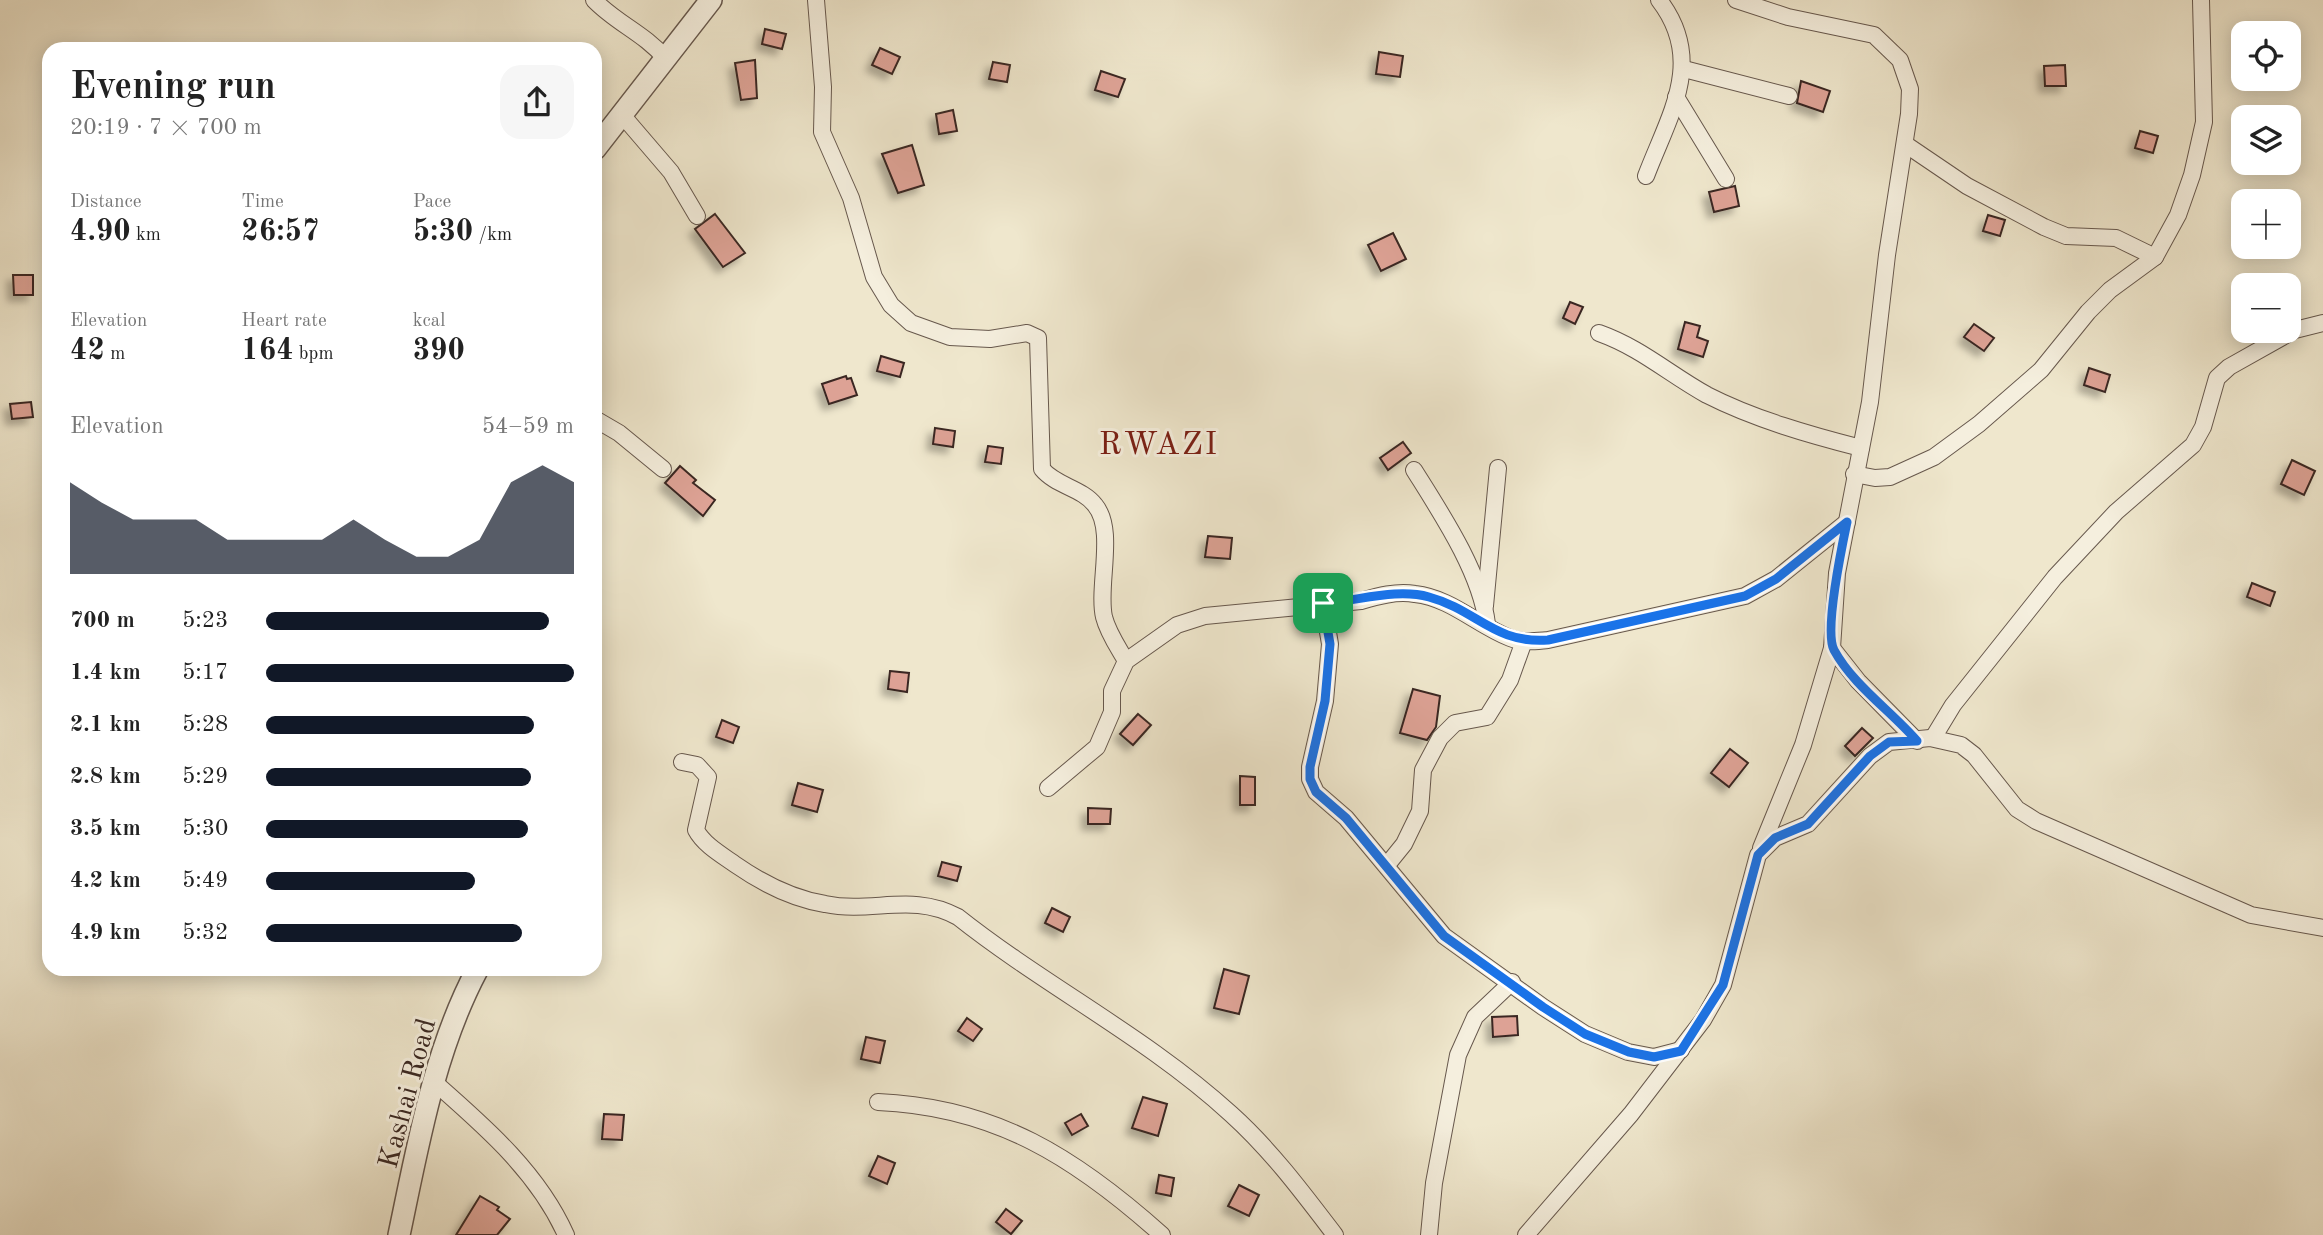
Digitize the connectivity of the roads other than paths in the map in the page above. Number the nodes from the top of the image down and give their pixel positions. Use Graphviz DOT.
graph roads {
  1 [pos="594,0"];
  2 [pos="711,0"];
  3 [pos="816,0"];
  4 [pos="1659,0"];
  5 [pos="1736,0"];
  6 [pos="2201,0"];
  7 [pos="665,58"];
  8 [pos="1684,69"];
  9 [pos="1789,96"];
  10 [pos="1676,97"];
  11 [pos="622,116"];
  12 [pos="602,140"];
  13 [pos="1905,144"];
  14 [pos="1646,176"];
  15 [pos="1726,178"];
  16 [pos="697,216"];
  17 [pos="2155,257"];
  18 [pos="2323,323"];
  19 [pos="1599,333"];
  20 [pos="602,423"];
  21 [pos="1861,448"];
  22 [pos="1498,468"];
  23 [pos="663,469"];
  24 [pos="1414,470"];
  25 [pos="1854,474"];
  26 [pos="1847,522"];
  27 [pos="1323,603"];
  28 [pos="1485,606"];
  29 [pos="1487,624"];
  30 [pos="1524,642"];
  31 [pos="1832,648"];
  32 [pos="1126,661"];
  33 [pos="1925,740"];
  34 [pos="682,762"];
  35 [pos="1048,788"];
  36 [pos="1758,855"];
  37 [pos="1387,865"];
  38 [pos="2323,928"];
  39 [pos="474,976"];
  40 [pos="1513,982"];
  41 [pos="1681,1051"];
  42 [pos="434,1082"];
  43 [pos="878,1102"];
  44 [pos="399,1235"];
  45 [pos="566,1235"];
  46 [pos="1162,1235"];
  47 [pos="1335,1235"];
  48 [pos="1429,1235"];
  49 [pos="1526,1235"];
  1 -- 7 [label="street"];
  2 -- 7 [label="street"];
  3 -- 32 [label="street"];
  4 -- 8 [label="street"];
  5 -- 13 [label="street"];
  6 -- 17 [label="street"];
  7 -- 11 [label="street"];
  8 -- 9 [label="street"];
  8 -- 10 [label="street"];
  10 -- 14 [label="street"];
  10 -- 15 [label="street"];
  11 -- 12 [label="street"];
  11 -- 16 [label="street"];
  13 -- 17 [label="street"];
  13 -- 21 [label="street"];
  17 -- 25 [label="street"];
  18 -- 33 [label="street"];
  19 -- 21 [label="street"];
  20 -- 23 [label="street"];
  21 -- 25 [label="street"];
  22 -- 28 [label="street"];
  24 -- 28 [label="street"];
  25 -- 26 [label="street"];
  26 -- 30 [label="street"];
  26 -- 31 [label="street"];
  27 -- 29 [label="street"];
  27 -- 32 [label="street"];
  27 -- 37 [label="street"];
  28 -- 29 [label="street"];
  29 -- 30 [label="street"];
  30 -- 37 [label="street"];
  31 -- 33 [label="street"];
  31 -- 36 [label="street"];
  32 -- 35 [label="street"];
  33 -- 36 [label="street"];
  33 -- 38 [label="street"];
  34 -- 47 [label="street"];
  36 -- 41 [label="street"];
  37 -- 40 [label="street"];
  39 -- 42 [label="street, Kashai Road"];
  40 -- 41 [label="street"];
  40 -- 48 [label="street"];
  41 -- 49 [label="street"];
  42 -- 44 [label="street, Kashai Road"];
  42 -- 45 [label="street"];
  43 -- 46 [label="street"];
}
